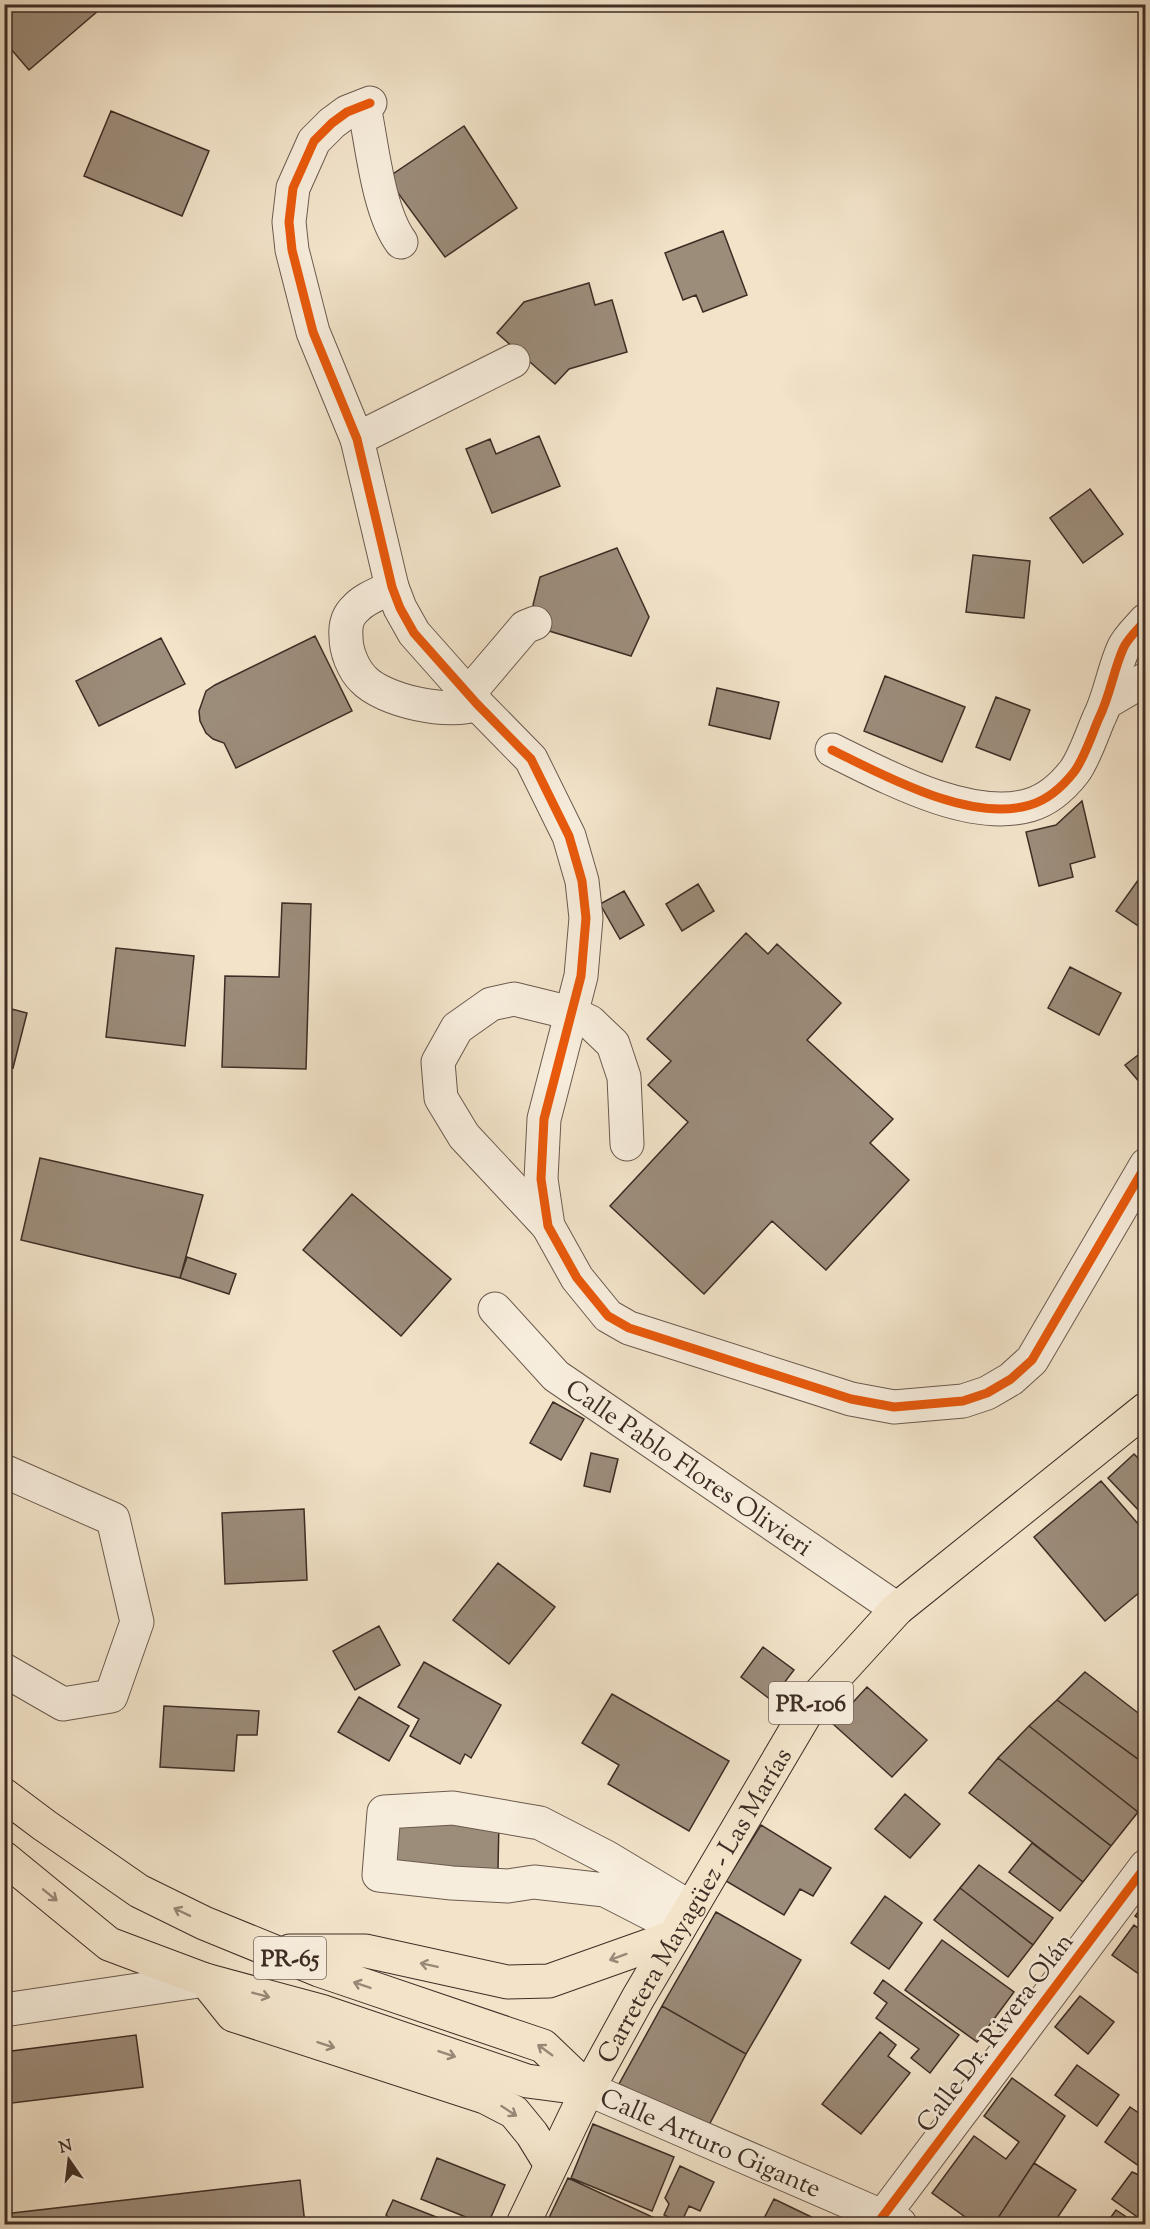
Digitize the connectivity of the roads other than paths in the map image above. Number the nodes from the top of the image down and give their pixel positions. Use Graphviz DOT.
graph roads {
  1 [pos="401,242"];
  2 [pos="513,361"];
  3 [pos="357,439"];
  4 [pos="392,588"];
  5 [pos="1146,620"];
  6 [pos="535,623"];
  7 [pos="1146,679"];
  8 [pos="473,698"];
  9 [pos="1107,702"];
  10 [pos="832,750"];
  11 [pos="571,1013"];
  12 [pos="627,1144"];
  13 [pos="1146,1165"];
  14 [pos="548,1226"];
  15 [pos="495,1309"];
  16 [pos="1146,1410"];
  17 [pos="4,1471"];
  18 [pos="897,1609"];
  19 [pos="4,1670"];
  20 [pos="4,1795"];
  21 [pos="4,1858"];
  22 [pos="1146,1866"];
  23 [pos="681,1924"];
  24 [pos="272,1950"];
  25 [pos="205,1980"];
  26 [pos="4,2010"];
  27 [pos="588,2089"];
  28 [pos="551,2165"];
  29 [pos="886,2222"];
  30 [pos="523,2224"];
  1 -- 3 [label="street"];
  2 -- 3 [label="street"];
  3 -- 4 [label="street"];
  4 -- 8 [label="street"];
  4 -- 8 [label="street"];
  5 -- 9 [label="street"];
  6 -- 8 [label="street"];
  7 -- 9 [label="street"];
  8 -- 11 [label="street"];
  9 -- 10 [label="street"];
  11 -- 12 [label="street"];
  11 -- 14 [label="street"];
  11 -- 14 [label="street"];
  13 -- 14 [label="street"];
  15 -- 18 [label="street, Calle Pablo Flores Olivieri"];
  16 -- 18 [label="main road, Carretera Mayagüez - Las Marías / PR-106"];
  17 -- 19 [label="street"];
  18 -- 23 [label="main road, Carretera Mayagüez - Las Marías / PR-106"];
  24 -- 20 [label="main road, PR-65, one-way"];
  21 -- 25 [label="main road, PR-65, one-way"];
  22 -- 29 [label="street, Calle Dr. Rivera Olán"];
  23 -- 23 [label="street"];
  23 -- 24 [label="main road, one-way"];
  23 -- 27 [label="main road, Carretera Mayagüez - Las Marías / PR-106"];
  27 -- 24 [label="main road, PR-65, one-way"];
  25 -- 26 [label="street"];
  25 -- 27 [label="main road, PR-65, one-way"];
  25 -- 28 [label="main road, one-way"];
  27 -- 28 [label="main road, PR-106"];
  27 -- 29 [label="street, Calle Arturo Gigante"];
  28 -- 30 [label="main road, PR-106"];
}
